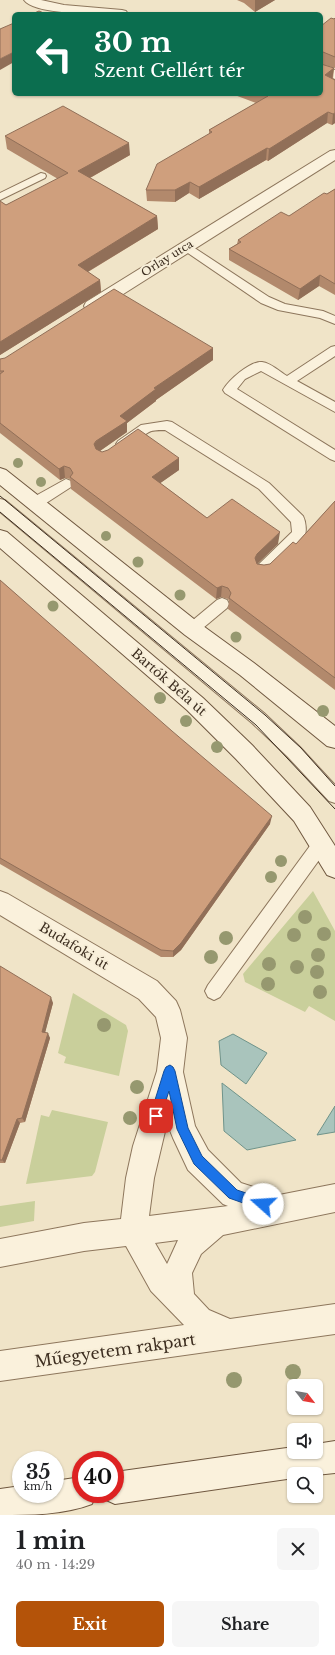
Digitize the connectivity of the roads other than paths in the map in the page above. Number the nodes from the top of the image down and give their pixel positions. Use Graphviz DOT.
graph roads {
  1 [pos="30,0"];
  2 [pos="91,12"];
  3 [pos="323,71"];
  4 [pos="335,75"];
  5 [pos="335,154"];
  6 [pos="41,176"];
  7 [pos="0,197"];
  8 [pos="186,246"];
  9 [pos="81,313"];
  10 [pos="335,320"];
  11 [pos="335,350"];
  12 [pos="288,381"];
  13 [pos="335,408"];
  14 [pos="110,453"];
  15 [pos="335,456"];
  16 [pos="0,475"];
  17 [pos="66,484"];
  18 [pos="35,503"];
  19 [pos="0,504"];
  20 [pos="0,537"];
  21 [pos="262,570"];
  22 [pos="222,604"];
  23 [pos="192,630"];
  24 [pos="335,739"];
  25 [pos="334,795"];
  26 [pos="321,844"];
  27 [pos="335,867"];
  28 [pos="0,902"];
  29 [pos="214,991"];
  30 [pos="170,1071"];
  31 [pos="335,1198"];
  32 [pos="278,1210"];
  33 [pos="216,1222"];
  34 [pos="133,1232"];
  35 [pos="0,1252"];
  36 [pos="180,1301"];
  37 [pos="335,1319"];
  38 [pos="230,1334"];
  39 [pos="0,1366"];
  40 [pos="335,1456"];
  41 [pos="124,1487"];
  42 [pos="72,1494"];
  43 [pos="0,1505"];
  1 -- 2 [label="street"];
  3 -- 4 [label="street"];
  5 -- 8 [label="street, Orlay utca"];
  6 -- 7 [label="lane"];
  8 -- 9 [label="street, Orlay utca"];
  8 -- 10 [label="lane"];
  11 -- 12 [label="lane"];
  12 -- 13 [label="lane"];
  12 -- 15 [label="lane"];
  14 -- 21 [label="lane"];
  16 -- 18 [label="street"];
  17 -- 18 [label="lane"];
  18 -- 23 [label="street"];
  19 -- 25 [label="lane"];
  20 -- 26 [label="street, Bartók Béla út"];
  22 -- 23 [label="lane"];
  23 -- 24 [label="street"];
  26 -- 27 [label="street, Bartók Béla út"];
  26 -- 29 [label="lane"];
  28 -- 30 [label="street, Budafoki út"];
  30 -- 32 [label="street"];
  30 -- 34 [label="street"];
  31 -- 32 [label="street"];
  32 -- 33 [label="street"];
  33 -- 34 [label="street"];
  33 -- 36 [label="street"];
  34 -- 35 [label="street"];
  34 -- 36 [label="street"];
  36 -- 38 [label="street"];
  37 -- 38 [label="street, Műegyetem rakpart"];
  38 -- 39 [label="street, Műegyetem rakpart"];
  40 -- 41 [label="street"];
  42 -- 43 [label="street"];
}
